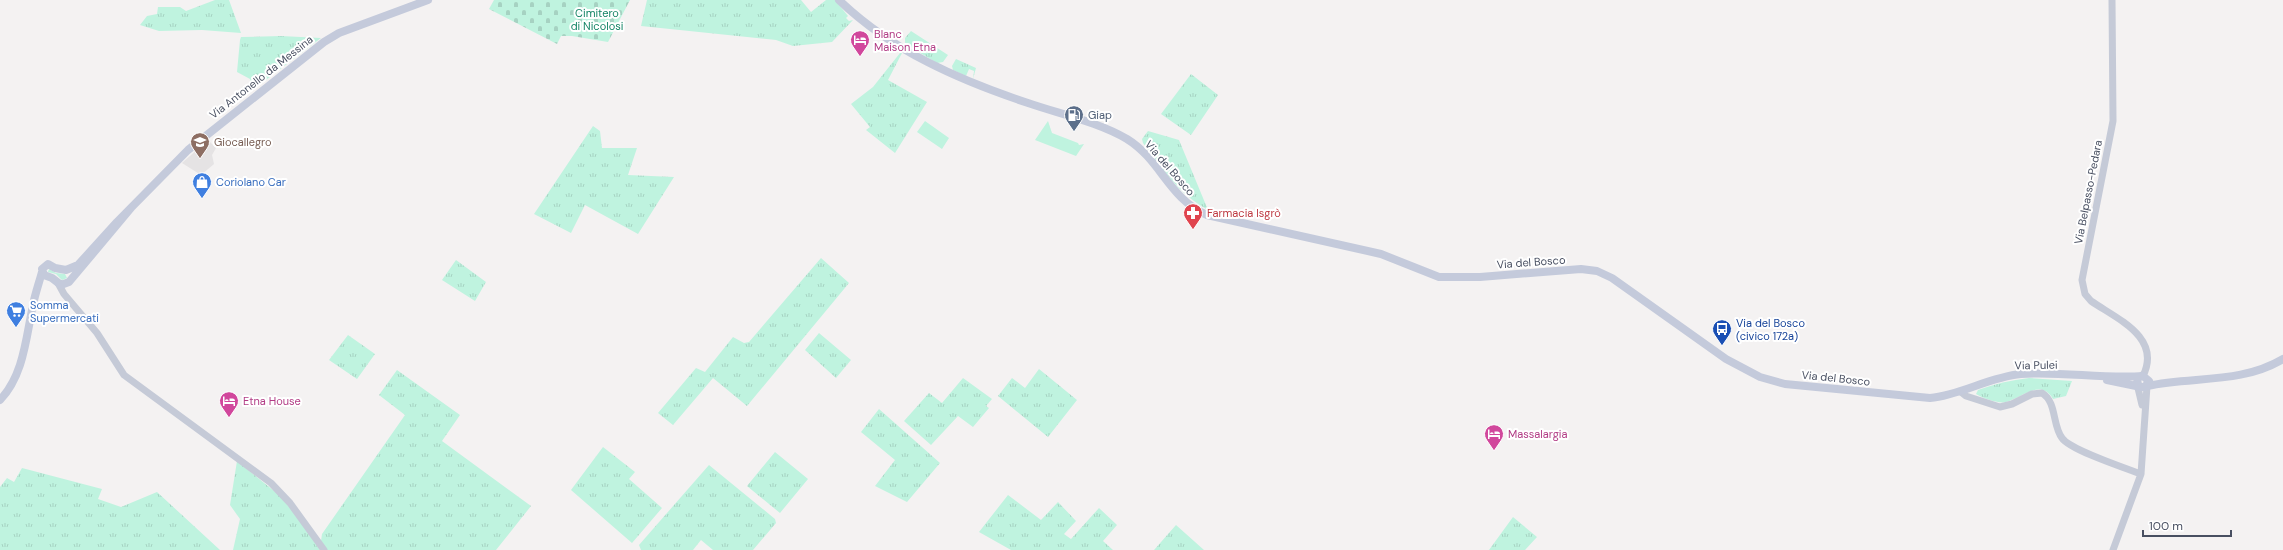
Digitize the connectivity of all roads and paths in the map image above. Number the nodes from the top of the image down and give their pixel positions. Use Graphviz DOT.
graph roads {
  1 [pos="428,0"];
  2 [pos="839,0"];
  3 [pos="2112,0"];
  4 [pos="131,208"];
  5 [pos="66,270"];
  6 [pos="44,274"];
  7 [pos="70,282"];
  8 [pos="58,283"];
  9 [pos="71,302"];
  10 [pos="2283,359"];
  11 [pos="2089,376"];
  12 [pos="2144,381"];
  13 [pos="1961,392"];
  14 [pos="0,400"];
  15 [pos="2144,415"];
  16 [pos="2141,474"];
  17 [pos="324,550"];
  18 [pos="2113,550"];
  1 -- 4 [label="main road, Via Antonello da Messina"];
  2 -- 13 [label="main road, Via del Bosco"];
  3 -- 12 [label="street, Via Belpasso-Pedara"];
  4 -- 5 [label="main road"];
  4 -- 7 [label="main road"];
  5 -- 6 [label="main road"];
  5 -- 7 [label="main road"];
  6 -- 8 [label="main road"];
  6 -- 14 [label="main road"];
  7 -- 8 [label="main road"];
  7 -- 9 [label="street"];
  8 -- 9 [label="street"];
  9 -- 17 [label="street"];
  10 -- 12 [label="main road"];
  11 -- 12 [label="main road"];
  11 -- 12 [label="main road"];
  11 -- 13 [label="main road, Via Pulei"];
  12 -- 15 [label="street"];
  12 -- 15 [label="street"];
  13 -- 16 [label="street"];
  15 -- 16 [label="street"];
  16 -- 18 [label="street"];
}
